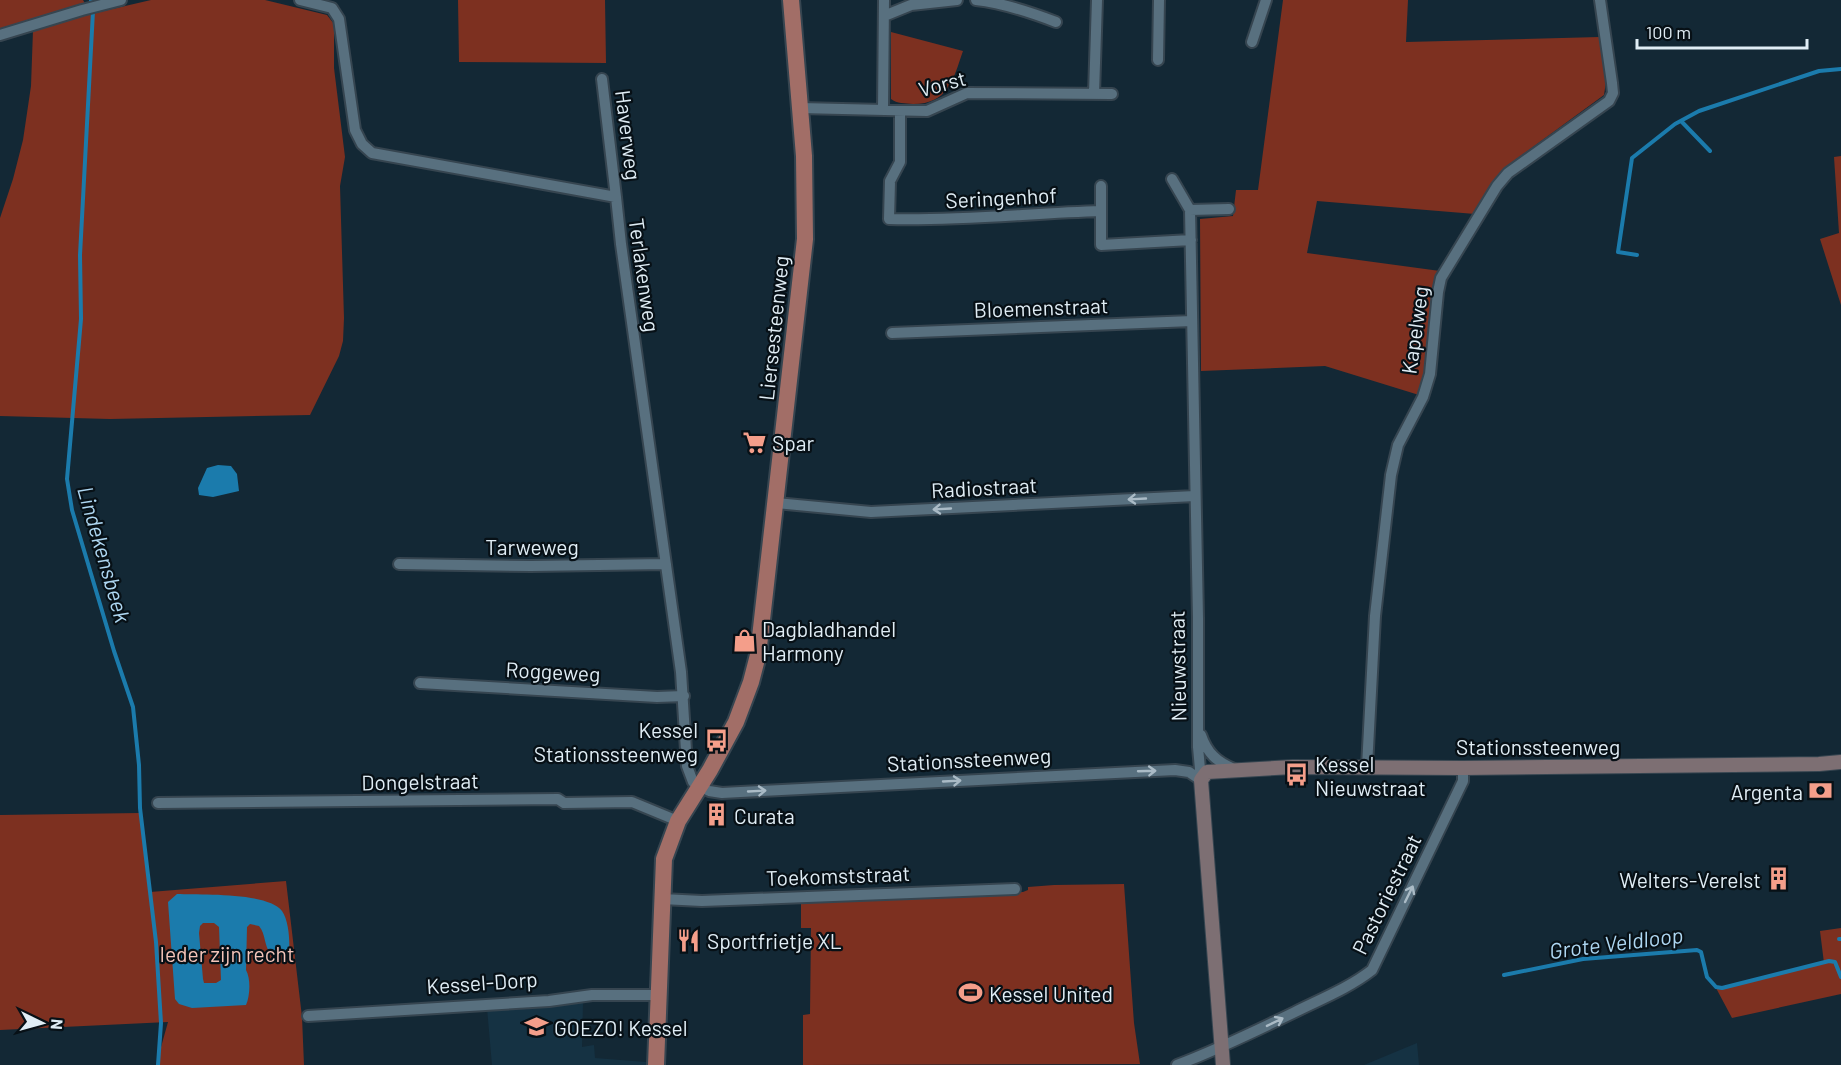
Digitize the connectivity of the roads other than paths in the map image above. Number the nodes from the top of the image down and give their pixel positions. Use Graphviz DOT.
graph roads {
  1 [pos="121,0"];
  2 [pos="300,0"];
  3 [pos="791,0"];
  4 [pos="884,0"];
  5 [pos="957,0"];
  6 [pos="976,0"];
  7 [pos="1097,0"];
  8 [pos="1159,0"];
  9 [pos="1266,0"];
  10 [pos="1600,0"];
  11 [pos="884,16"];
  12 [pos="1056,22"];
  13 [pos="0,35"];
  14 [pos="1252,42"];
  15 [pos="1158,60"];
  16 [pos="602,79"];
  17 [pos="1094,94"];
  18 [pos="1112,94"];
  19 [pos="800,108"];
  20 [pos="883,110"];
  21 [pos="900,111"];
  22 [pos="1172,179"];
  23 [pos="1101,186"];
  24 [pos="616,196"];
  25 [pos="1229,209"];
  26 [pos="1190,210"];
  27 [pos="1101,211"];
  28 [pos="1191,240"];
  29 [pos="1192,321"];
  30 [pos="892,333"];
  31 [pos="1195,496"];
  32 [pos="776,503"];
  33 [pos="399,564"];
  34 [pos="666,564"];
  35 [pos="420,683"];
  36 [pos="684,696"];
  37 [pos="1199,731"];
  38 [pos="1841,762"];
  39 [pos="1367,767"];
  40 [pos="1463,768"];
  41 [pos="1234,769"];
  42 [pos="1201,780"];
  43 [pos="700,787"];
  44 [pos="158,803"];
  45 [pos="678,821"];
  46 [pos="1015,889"];
  47 [pos="662,899"];
  48 [pos="659,995"];
  49 [pos="308,1016"];
  50 [pos="1222,1046"];
  51 [pos="656,1065"];
  52 [pos="1177,1065"];
  53 [pos="1223,1065"];
  1 -- 13 [label="street"];
  2 -- 24 [label="street, Terlakenweg"];
  3 -- 19 [label="main road, Liersesteenweg"];
  4 -- 11 [label="street"];
  5 -- 11 [label="street"];
  6 -- 12 [label="street"];
  7 -- 17 [label="street"];
  8 -- 15 [label="street"];
  9 -- 14 [label="street"];
  10 -- 39 [label="street, Kapelweg"];
  11 -- 20 [label="street"];
  16 -- 24 [label="street, Haverweg"];
  17 -- 18 [label="street, Vorst"];
  17 -- 21 [label="street, Vorst"];
  19 -- 20 [label="street, Vorst"];
  19 -- 32 [label="main road, Liersesteenweg"];
  20 -- 21 [label="street, Vorst"];
  21 -- 27 [label="street, Seringenhof"];
  22 -- 26 [label="street"];
  23 -- 27 [label="street"];
  24 -- 34 [label="street, Terlakenweg"];
  25 -- 26 [label="street"];
  26 -- 28 [label="street"];
  27 -- 28 [label="street"];
  28 -- 29 [label="street, Nieuwstraat"];
  29 -- 30 [label="street, Bloemenstraat"];
  29 -- 31 [label="street, Nieuwstraat"];
  31 -- 32 [label="street, Radiostraat, one-way"];
  31 -- 37 [label="street, Nieuwstraat"];
  32 -- 43 [label="main road, Liersesteenweg"];
  33 -- 34 [label="street, Tarweweg"];
  34 -- 36 [label="street, Terlakenweg"];
  35 -- 36 [label="street, Roggeweg"];
  36 -- 43 [label="street, Terlakenweg"];
  37 -- 41 [label="street"];
  37 -- 42 [label="street, Nieuwstraat"];
  38 -- 40 [label="street, Stationssteenweg"];
  39 -- 40 [label="street, Stationssteenweg"];
  39 -- 41 [label="street, Stationssteenweg"];
  50 -- 40 [label="street, Pastoriestraat, one-way"];
  41 -- 42 [label="street, Stationssteenweg"];
  43 -- 42 [label="street, Stationssteenweg, one-way"];
  42 -- 50 [label="street, Nieuwstraat"];
  43 -- 45 [label="main road, Liersesteenweg"];
  44 -- 45 [label="street, Dongelstraat"];
  45 -- 47 [label="main road"];
  46 -- 47 [label="street, Toekomststraat"];
  47 -- 48 [label="main road"];
  48 -- 49 [label="street, Kessel-Dorp"];
  48 -- 51 [label="main road"];
  50 -- 52 [label="street, Pastoriestraat"];
  50 -- 53 [label="street, Nieuwstraat"];
}
